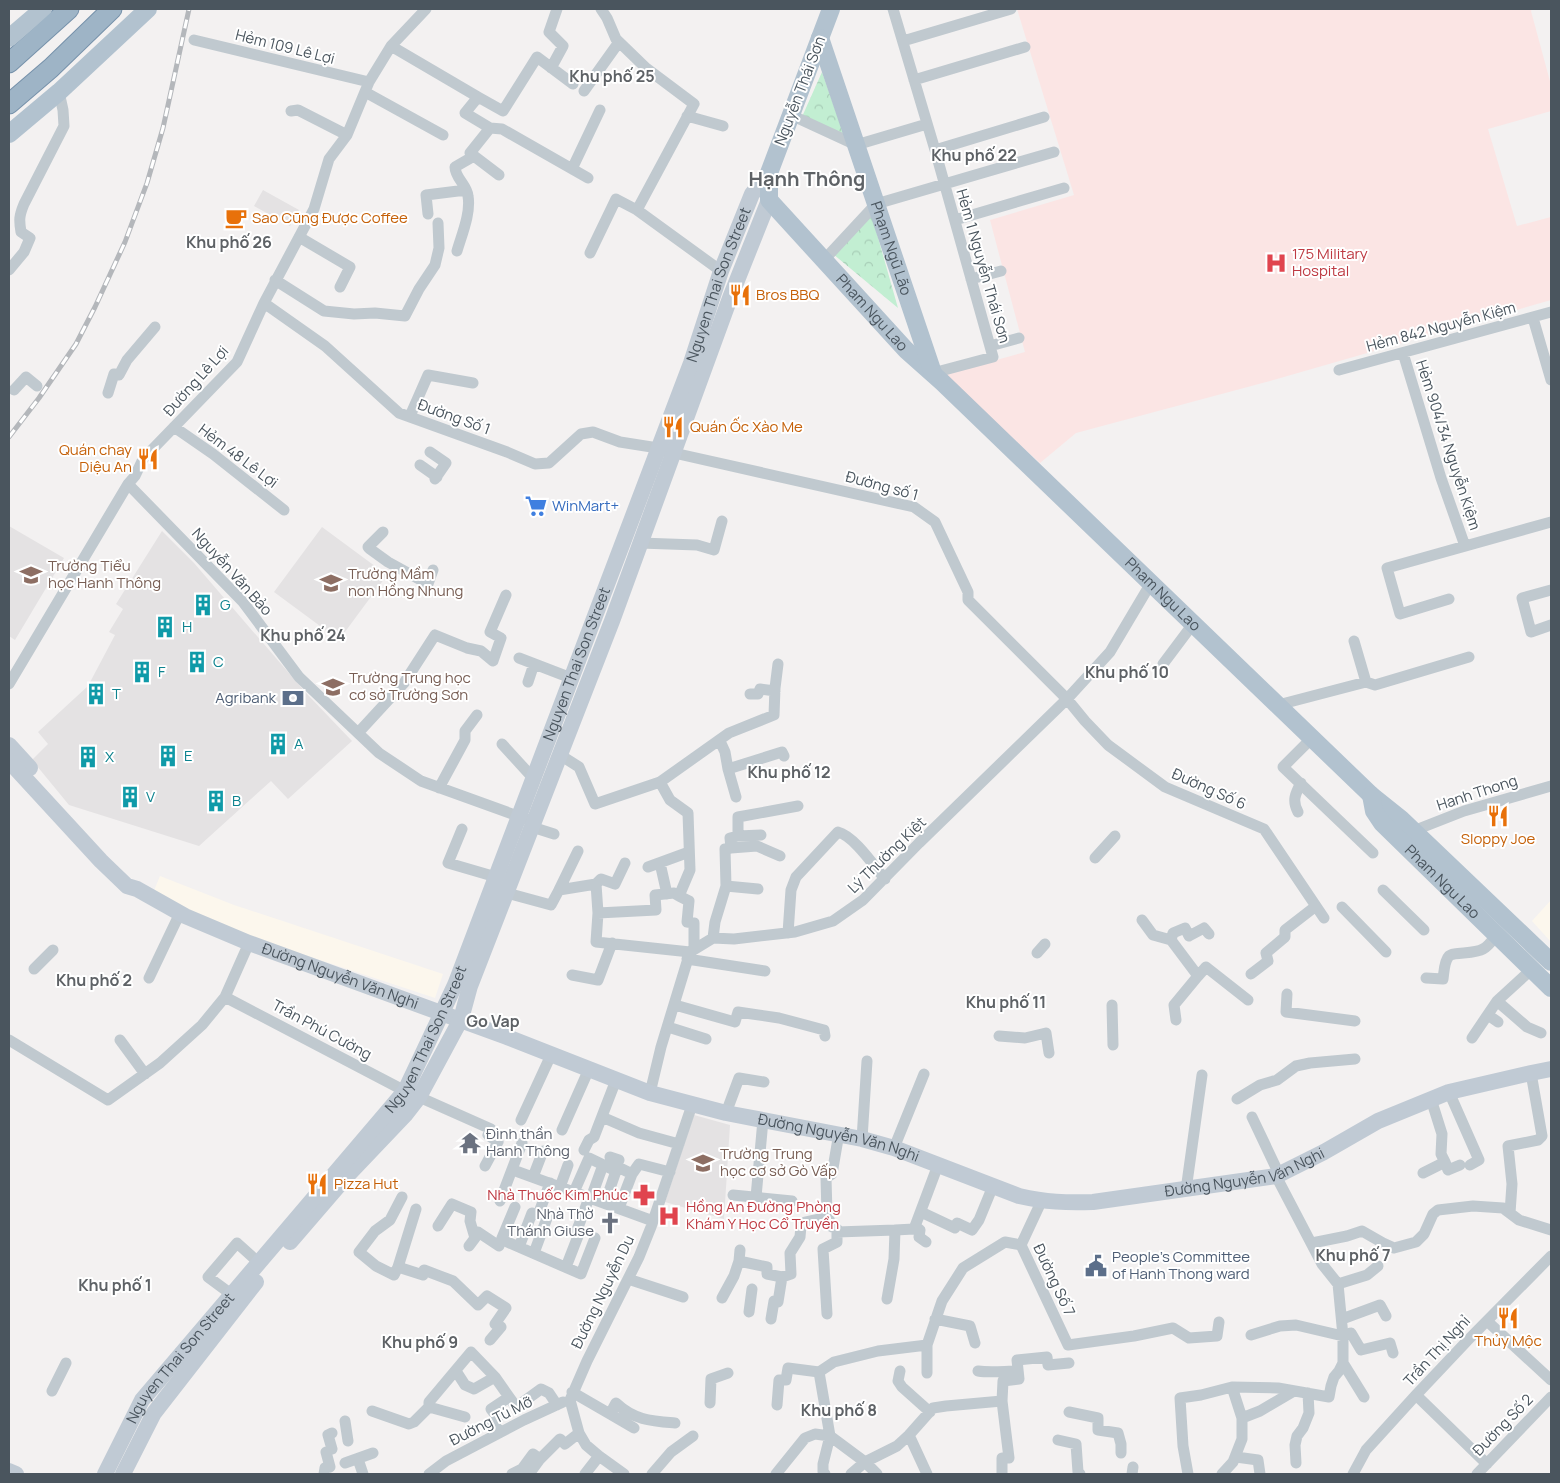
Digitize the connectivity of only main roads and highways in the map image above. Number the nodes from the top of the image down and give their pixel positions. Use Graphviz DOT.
graph roads {
  1 [pos="43,9"];
  2 [pos="69,9"];
  3 [pos="112,9"];
  4 [pos="148,9"];
  5 [pos="831,9"];
  6 [pos="9,38"];
  7 [pos="820,38"];
  8 [pos="9,63"];
  9 [pos="59,92"];
  10 [pos="14,100"];
  11 [pos="9,134"];
  12 [pos="769,174"];
  13 [pos="769,200"];
  14 [pos="933,373"];
  15 [pos="9,745"];
  16 [pos="11,767"];
  17 [pos="1371,795"];
  18 [pos="1406,831"];
  19 [pos="137,889"];
  20 [pos="1551,962"];
  21 [pos="1551,976"];
  22 [pos="1551,988"];
  23 [pos="442,1013"];
  24 [pos="461,1020"];
  25 [pos="1551,1070"];
  26 [pos="412,1094"];
  27 [pos="285,1240"];
  28 [pos="9,1470"];
  29 [pos="16,1474"];
  30 [pos="105,1474"];
  31 [pos="123,1474"];
  1 -- 6 [label="main road"];
  2 -- 8 [label="highway"];
  3 -- 10 [label="highway"];
  4 -- 9 [label="main road"];
  5 -- 7 [label="main road, Nguyễn Thái Sơn"];
  7 -- 12 [label="main road, Nguyễn Thái Sơn"];
  7 -- 14 [label="main road, Phạm Ngũ Lão"];
  9 -- 10 [label="main road"];
  9 -- 11 [label="main road"];
  12 -- 13 [label="main road, Nguyen Thai Son Street"];
  12 -- 23 [label="main road, Nguyen Thai Son Street"];
  13 -- 14 [label="main road, Pham Ngu Lao"];
  13 -- 24 [label="main road, Nguyen Thai Son Street"];
  14 -- 17 [label="main road, Pham Ngu Lao"];
  15 -- 19 [label="main road, Đường Nguyễn Văn Nghi"];
  16 -- 19 [label="main road, Đường Nguyễn Văn Nghi"];
  17 -- 18 [label="main road"];
  17 -- 22 [label="main road, Pham Ngu Lao"];
  18 -- 20 [label="main road"];
  18 -- 21 [label="main road"];
  19 -- 23 [label="main road, Đường Nguyễn Văn Nghi"];
  23 -- 24 [label="main road, Đường Nguyễn Văn Nghi"];
  23 -- 26 [label="main road, Nguyen Thai Son Street"];
  24 -- 25 [label="main road, Đường Nguyễn Văn Nghi"];
  24 -- 26 [label="main road, Nguyen Thai Son Street"];
  26 -- 27 [label="main road, Nguyen Thai Son Street"];
  27 -- 30 [label="main road, Nguyen Thai Son Street"];
  27 -- 31 [label="main road, Nguyen Thai Son Street"];
  28 -- 29 [label="main road"];
}
